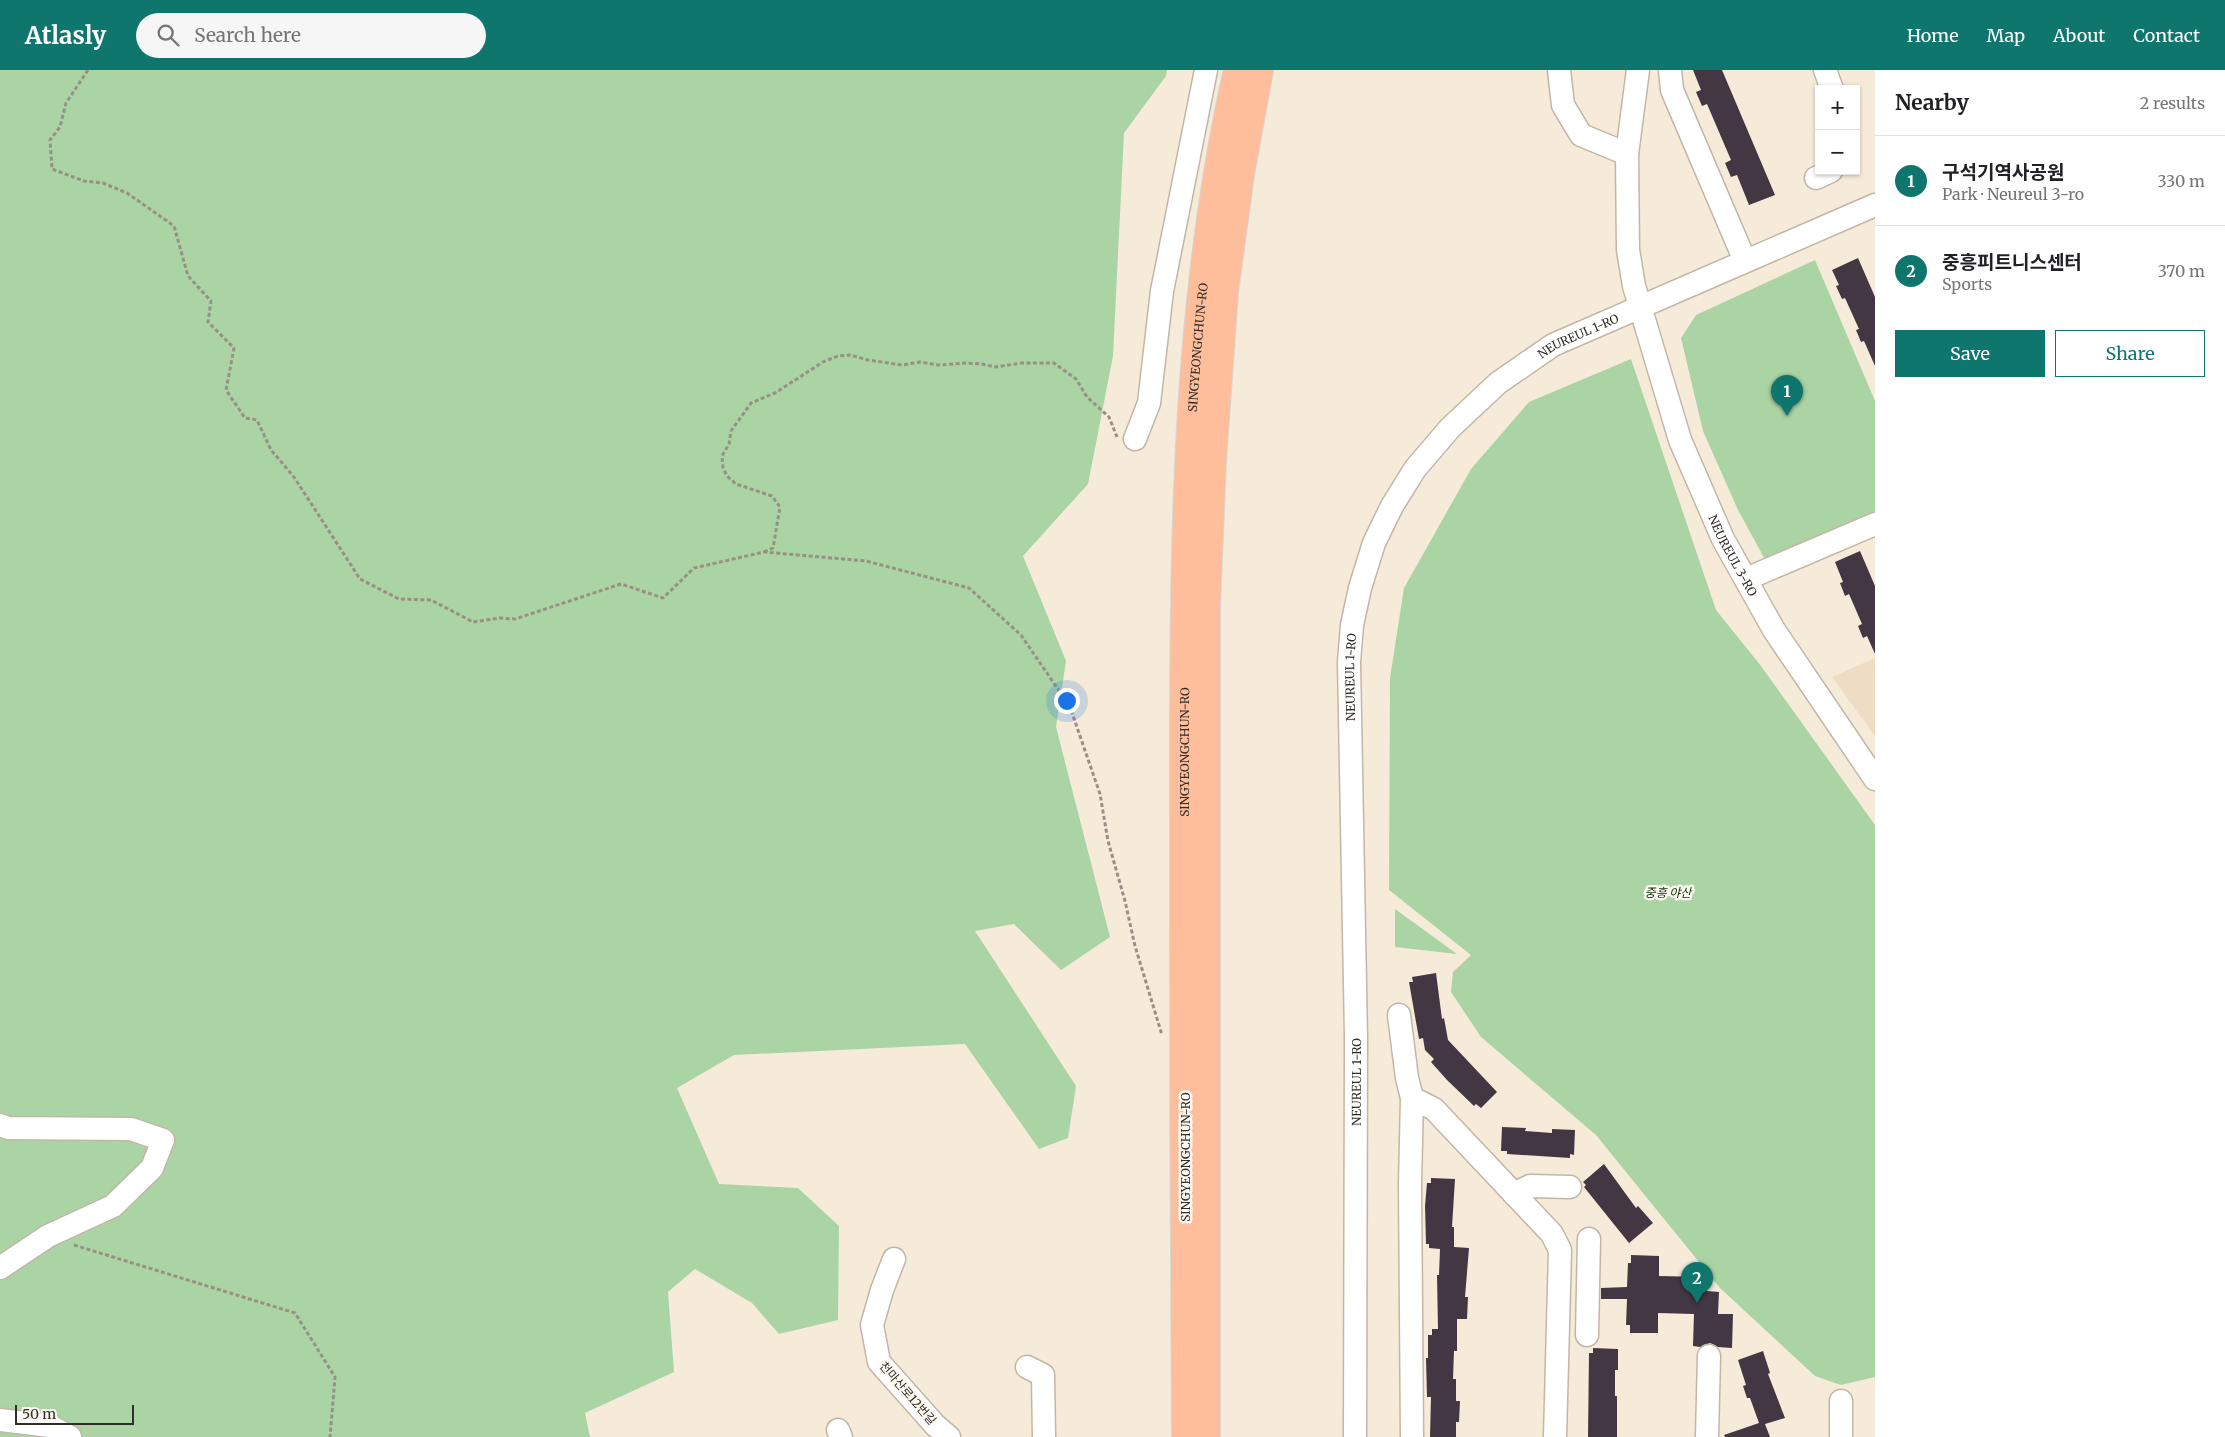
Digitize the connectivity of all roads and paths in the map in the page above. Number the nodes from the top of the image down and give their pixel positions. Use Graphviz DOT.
graph roads {
  1 [pos="88,70"];
  2 [pos="1206,70"];
  3 [pos="1238,70"];
  4 [pos="1259,70"];
  5 [pos="1559,70"];
  6 [pos="1638,70"];
  7 [pos="1670,70"];
  8 [pos="1825,70"];
  9 [pos="1831,85"];
  10 [pos="1627,154"];
  11 [pos="1875,205"];
  12 [pos="1745,261"];
  13 [pos="1641,308"];
  14 [pos="1134,439"];
  15 [pos="1875,524"];
  16 [pos="764,552"];
  17 [pos="1746,579"];
  18 [pos="1875,779"];
  19 [pos="1194,964"];
  20 [pos="1152,1006"];
  21 [pos="1399,1015"];
  22 [pos="1412,1098"];
  23 [pos="0,1126"];
  24 [pos="1570,1187"];
  25 [pos="1514,1194"];
  26 [pos="48,1236"];
  27 [pos="1589,1239"];
  28 [pos="894,1259"];
  29 [pos="0,1268"];
  30 [pos="1559,1291"];
  31 [pos="1588,1291"];
  32 [pos="1587,1335"];
  33 [pos="1709,1356"];
  34 [pos="1027,1367"];
  35 [pos="1841,1401"];
  36 [pos="0,1420"];
  37 [pos="70,1437"];
  38 [pos="330,1437"];
  39 [pos="949,1437"];
  40 [pos="1044,1437"];
  41 [pos="1186,1437"];
  42 [pos="1206,1437"];
  43 [pos="1354,1437"];
  44 [pos="1412,1437"];
  45 [pos="1555,1437"];
  46 [pos="1707,1437"];
  47 [pos="1841,1437"];
  1 -- 16 [label="path"];
  2 -- 14 [label="street"];
  3 -- 19 [label="highway, SINGYEONGCHUN-RO"];
  4 -- 19 [label="highway, SINGYEONGCHUN-RO"];
  5 -- 10 [label="street"];
  6 -- 10 [label="street, NEUREUL 3-RO"];
  7 -- 12 [label="street"];
  8 -- 9 [label="street"];
  10 -- 13 [label="street, NEUREUL 3-RO"];
  11 -- 12 [label="street, NEUREUL 1-RO"];
  12 -- 13 [label="street, NEUREUL 1-RO"];
  13 -- 17 [label="street, NEUREUL 3-RO"];
  13 -- 43 [label="street, NEUREUL 1-RO"];
  14 -- 16 [label="path"];
  15 -- 17 [label="street"];
  16 -- 20 [label="path"];
  17 -- 18 [label="street, NEUREUL 3-RO"];
  19 -- 41 [label="highway, SINGYEONGCHUN-RO"];
  19 -- 42 [label="highway, SINGYEONGCHUN-RO"];
  21 -- 22 [label="street"];
  22 -- 25 [label="street"];
  22 -- 44 [label="street"];
  23 -- 26 [label="street"];
  24 -- 25 [label="street"];
  25 -- 30 [label="street"];
  26 -- 29 [label="street"];
  26 -- 38 [label="path"];
  27 -- 31 [label="street"];
  28 -- 39 [label="street, 천마산로12번길"];
  30 -- 31 [label="street"];
  30 -- 45 [label="street"];
  31 -- 32 [label="street"];
  33 -- 46 [label="street"];
  34 -- 40 [label="street"];
  35 -- 47 [label="street"];
  36 -- 37 [label="street"];
}
